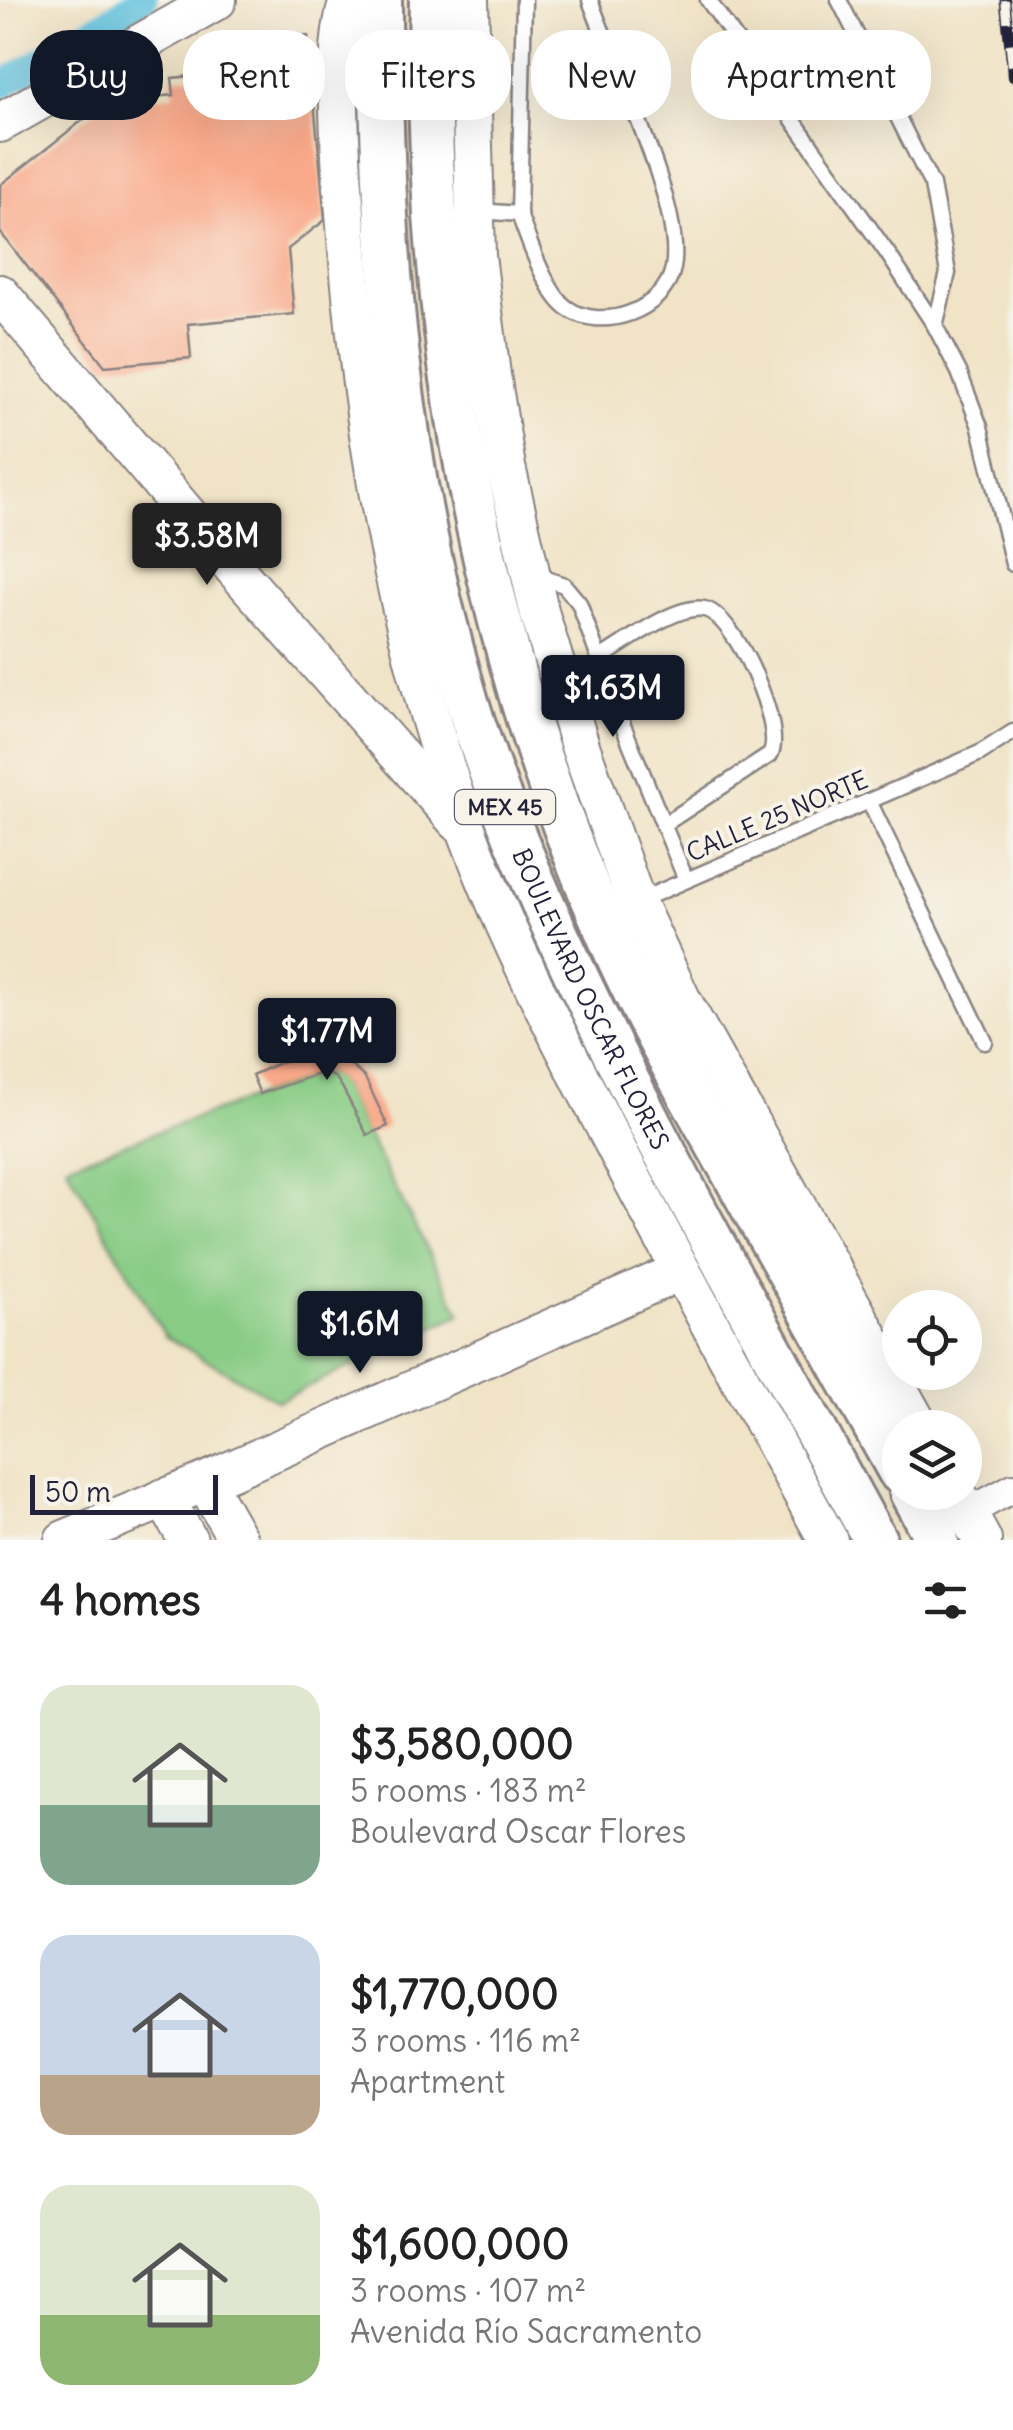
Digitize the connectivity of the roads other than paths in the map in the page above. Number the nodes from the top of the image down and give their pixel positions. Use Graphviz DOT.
graph roads {
  1 [pos="216,0"];
  2 [pos="350,0"];
  3 [pos="380,0"];
  4 [pos="431,0"];
  5 [pos="469,0"];
  6 [pos="524,0"];
  7 [pos="590,0"];
  8 [pos="708,0"];
  9 [pos="838,0"];
  10 [pos="0,123"];
  11 [pos="474,210"];
  12 [pos="519,214"];
  13 [pos="0,294"];
  14 [pos="935,326"];
  15 [pos="1013,564"];
  16 [pos="530,574"];
  17 [pos="600,658"];
  18 [pos="1013,732"];
  19 [pos="869,801"];
  20 [pos="663,825"];
  21 [pos="468,834"];
  22 [pos="686,880"];
  23 [pos="589,921"];
  24 [pos="985,1042"];
  25 [pos="680,1271"];
  26 [pos="910,1410"];
  27 [pos="882,1440"];
  28 [pos="205,1482"];
  29 [pos="1013,1488"];
  30 [pos="164,1498"];
  31 [pos="961,1521"];
  32 [pos="64,1540"];
  33 [pos="188,1540"];
  34 [pos="238,1540"];
  35 [pos="828,1540"];
  36 [pos="875,1540"];
  1 -- 10 [label="main road"];
  2 -- 21 [label="main road"];
  3 -- 23 [label="main road, BOULEVARD OSCAR FLORES / MEX 45"];
  4 -- 23 [label="main road, BOULEVARD OSCAR FLORES / MEX 45"];
  5 -- 11 [label="main road"];
  6 -- 12 [label="lane"];
  7 -- 12 [label="lane"];
  8 -- 14 [label="lane"];
  9 -- 14 [label="lane"];
  11 -- 12 [label="lane"];
  11 -- 16 [label="main road"];
  13 -- 21 [label="main road"];
  14 -- 15 [label="lane"];
  16 -- 17 [label="lane"];
  16 -- 23 [label="main road"];
  17 -- 20 [label="lane"];
  17 -- 20 [label="lane"];
  18 -- 19 [label="lane, CALLE 25 NORTE"];
  19 -- 22 [label="lane, CALLE 25 NORTE"];
  19 -- 24 [label="lane"];
  20 -- 22 [label="lane"];
  21 -- 25 [label="main road"];
  22 -- 23 [label="lane, CALLE 25 NORTE"];
  23 -- 26 [label="main road"];
  23 -- 27 [label="main road, BOULEVARD OSCAR FLORES / MEX 45"];
  23 -- 36 [label="main road, BOULEVARD OSCAR FLORES / MEX 45"];
  25 -- 28 [label="main road"];
  25 -- 35 [label="main road"];
  28 -- 30 [label="main road"];
  28 -- 34 [label="main road"];
  29 -- 31 [label="street"];
  30 -- 32 [label="main road"];
  30 -- 33 [label="main road"];
}
